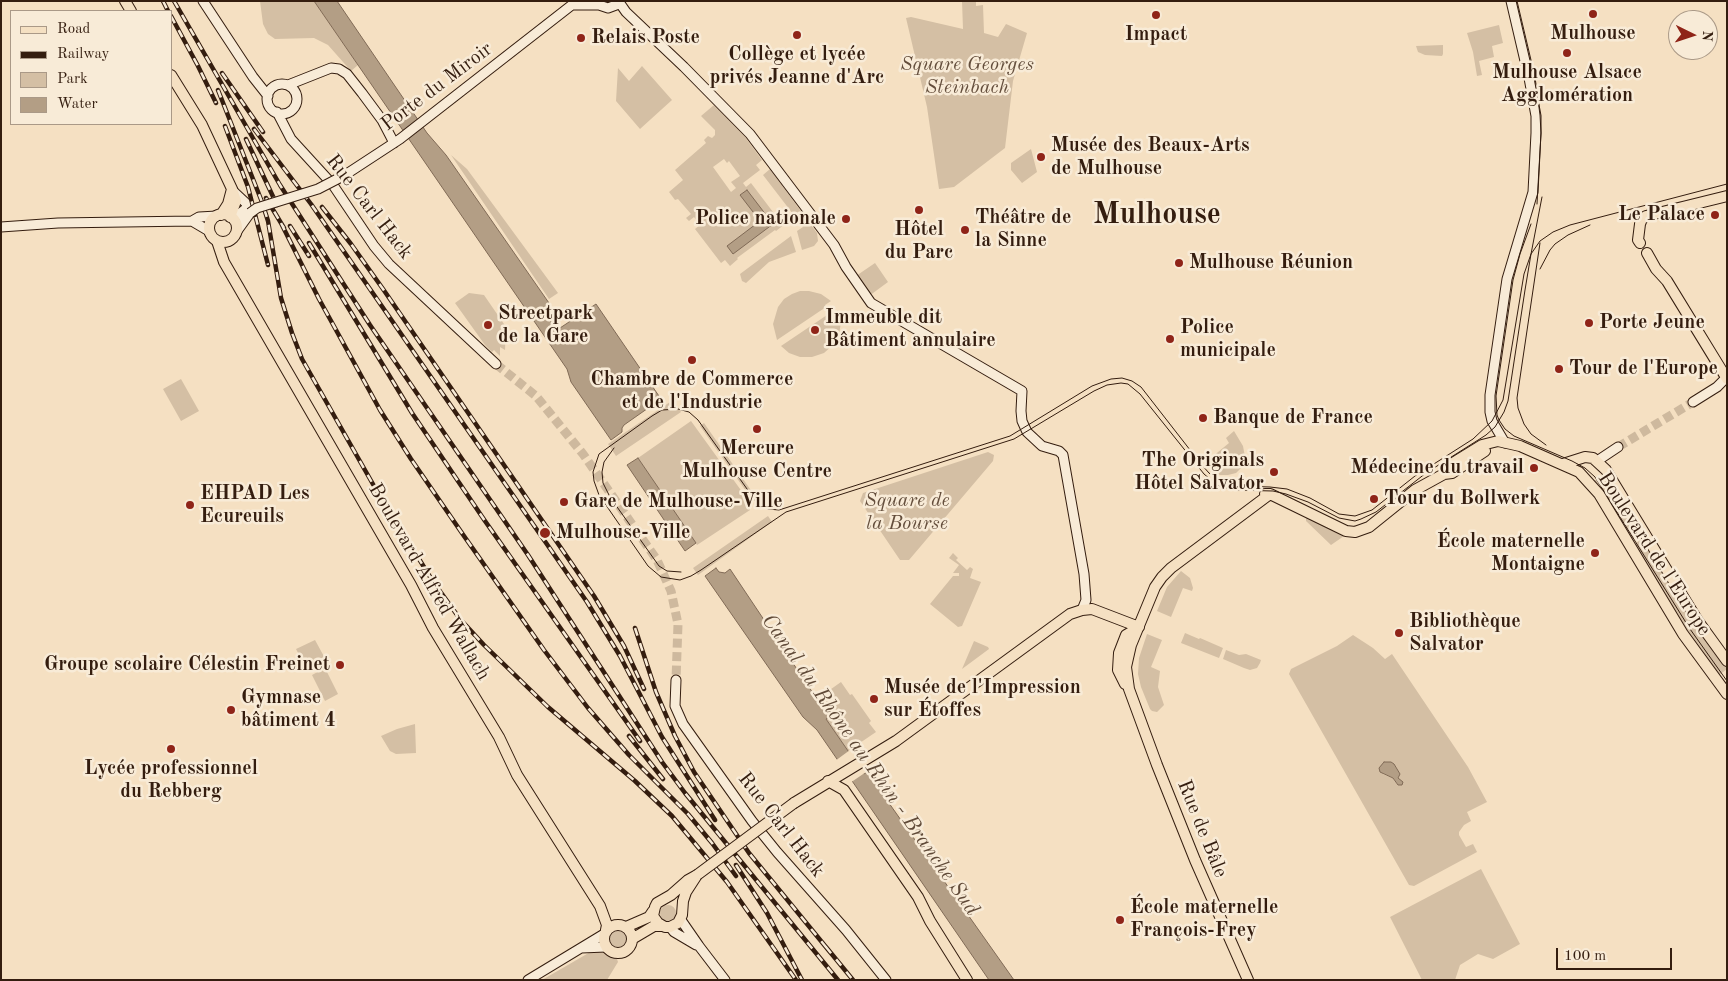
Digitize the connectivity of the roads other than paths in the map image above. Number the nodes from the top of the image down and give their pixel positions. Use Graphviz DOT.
graph roads {
  1 [pos="204,1"];
  2 [pos="619,1"];
  3 [pos="1511,1"];
  4 [pos="575,3"];
  5 [pos="597,3"];
  6 [pos="172,77"];
  7 [pos="253,77"];
  8 [pos="306,79"];
  9 [pos="288,85"];
  10 [pos="273,87"];
  11 [pos="296,95"];
  12 [pos="268,96"];
  13 [pos="277,112"];
  14 [pos="288,112"];
  15 [pos="286,128"];
  16 [pos="397,141"];
  17 [pos="232,190"];
  18 [pos="1727,196"];
  19 [pos="252,209"];
  20 [pos="225,217"];
  21 [pos="192,221"];
  22 [pos="1,227"];
  23 [pos="237,230"];
  24 [pos="209,231"];
  25 [pos="217,241"];
  26 [pos="230,241"];
  27 [pos="1639,241"];
  28 [pos="1647,253"];
  29 [pos="231,273"];
  30 [pos="496,364"];
  31 [pos="1726,379"];
  32 [pos="1693,402"];
  33 [pos="1505,444"];
  34 [pos="1618,446"];
  35 [pos="1597,461"];
  36 [pos="1563,464"];
  37 [pos="1082,610"];
  38 [pos="1139,627"];
  39 [pos="1727,661"];
  40 [pos="676,680"];
  41 [pos="1727,694"];
  42 [pos="828,781"];
  43 [pos="697,875"];
  44 [pos="665,899"];
  45 [pos="600,906"];
  46 [pos="654,911"];
  47 [pos="681,915"];
  48 [pos="622,926"];
  49 [pos="666,927"];
  50 [pos="605,932"];
  51 [pos="632,938"];
  52 [pos="699,946"];
  53 [pos="606,947"];
  54 [pos="581,948"];
  55 [pos="528,980"];
  56 [pos="726,980"];
  57 [pos="886,980"];
  58 [pos="967,980"];
  59 [pos="1248,980"];
  1 -- 7 [label="street"];
  2 -- 5 [label="street, Porte du Miroir"];
  2 -- 37 [label="street"];
  3 -- 33 [label="street"];
  4 -- 5 [label="street, Porte du Miroir"];
  4 -- 16 [label="street, Porte du Miroir"];
  6 -- 17 [label="main road"];
  7 -- 10 [label="street"];
  7 -- 12 [label="street"];
  8 -- 9 [label="street"];
  8 -- 11 [label="street"];
  8 -- 16 [label="street"];
  9 -- 10 [label="street"];
  9 -- 11 [label="street"];
  10 -- 12 [label="street"];
  11 -- 14 [label="street"];
  12 -- 13 [label="street"];
  13 -- 14 [label="street"];
  13 -- 15 [label="street, Rue Carl Hack"];
  14 -- 15 [label="street"];
  15 -- 30 [label="street, Rue Carl Hack"];
  16 -- 19 [label="street, Porte du Miroir, bridge"];
  17 -- 19 [label="street"];
  17 -- 20 [label="main road"];
  18 -- 27 [label="main road"];
  19 -- 20 [label="street"];
  19 -- 23 [label="street"];
  20 -- 21 [label="street"];
  20 -- 23 [label="main road"];
  20 -- 24 [label="main road"];
  21 -- 22 [label="street"];
  21 -- 24 [label="street"];
  23 -- 26 [label="main road"];
  24 -- 25 [label="main road"];
  25 -- 26 [label="main road"];
  25 -- 29 [label="main road, Boulevard Alfred Wallach"];
  26 -- 29 [label="main road, Boulevard Alfred Wallach"];
  28 -- 31 [label="main road"];
  29 -- 45 [label="main road, Boulevard Alfred Wallach"];
  31 -- 32 [label="street"];
  33 -- 36 [label="main road, Boulevard de l'Europe"];
  33 -- 38 [label="main road, Rue de Bâle"];
  34 -- 35 [label="street"];
  35 -- 36 [label="main road, Boulevard de l'Europe"];
  35 -- 39 [label="main road, Boulevard de l'Europe"];
  36 -- 41 [label="main road, Boulevard de l'Europe"];
  37 -- 38 [label="main road"];
  37 -- 42 [label="main road"];
  38 -- 59 [label="main road, Rue de Bâle"];
  40 -- 57 [label="street, Rue Carl Hack"];
  42 -- 43 [label="main road, bridge"];
  42 -- 58 [label="main road"];
  43 -- 44 [label="main road"];
  43 -- 47 [label="main road"];
  44 -- 46 [label="main road"];
  44 -- 47 [label="main road"];
  45 -- 48 [label="main road, Boulevard Alfred Wallach"];
  45 -- 50 [label="main road, Boulevard Alfred Wallach"];
  46 -- 48 [label="main road"];
  46 -- 49 [label="main road"];
  47 -- 49 [label="main road"];
  47 -- 52 [label="street"];
  48 -- 50 [label="main road"];
  48 -- 51 [label="main road"];
  49 -- 51 [label="main road"];
  49 -- 52 [label="street"];
  50 -- 53 [label="main road"];
  50 -- 54 [label="street"];
  51 -- 53 [label="main road"];
  52 -- 56 [label="street"];
  53 -- 54 [label="street"];
  54 -- 55 [label="street"];
}
